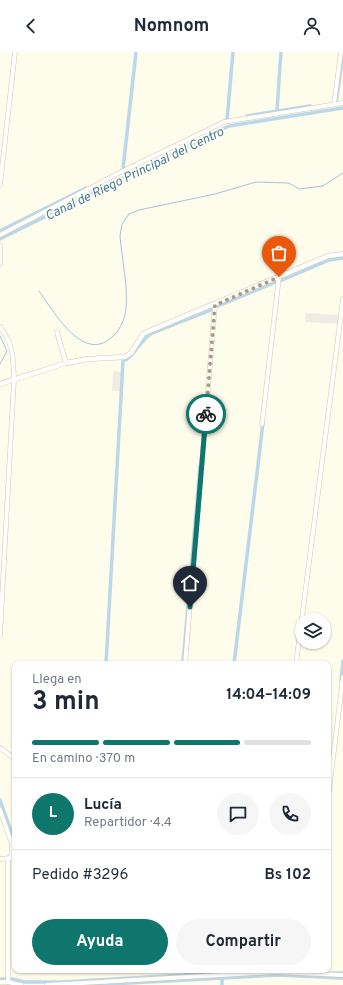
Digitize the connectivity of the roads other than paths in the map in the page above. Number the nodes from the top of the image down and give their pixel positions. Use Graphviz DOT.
graph roads {
  1 [pos="15,52"];
  2 [pos="341,52"];
  3 [pos="343,103"];
  4 [pos="334,104"];
  5 [pos="0,184"];
  6 [pos="0,235"];
  7 [pos="0,245"];
  8 [pos="343,254"];
  9 [pos="0,264"];
  10 [pos="279,277"];
  11 [pos="343,299"];
  12 [pos="215,305"];
  13 [pos="0,327"];
  14 [pos="57,332"];
  15 [pos="66,363"];
  16 [pos="14,380"];
  17 [pos="0,384"];
  18 [pos="262,424"];
  19 [pos="0,635"];
  20 [pos="185,661"];
  21 [pos="296,661"];
  22 [pos="343,676"];
  23 [pos="0,748"];
  24 [pos="12,757"];
  25 [pos="331,775"];
  26 [pos="0,810"];
  27 [pos="0,858"];
  28 [pos="12,858"];
  29 [pos="242,973"];
  30 [pos="308,973"];
  31 [pos="343,975"];
  32 [pos="0,982"];
  33 [pos="8,982"];
  34 [pos="21,985"];
  35 [pos="47,985"];
  1 -- 5 [label="street"];
  2 -- 4 [label="street"];
  3 -- 4 [label="street"];
  4 -- 6 [label="street"];
  7 -- 9 [label="street"];
  8 -- 10 [label="street"];
  10 -- 12 [label="street"];
  10 -- 18 [label="street"];
  11 -- 21 [label="street"];
  12 -- 15 [label="street"];
  12 -- 20 [label="street"];
  13 -- 16 [label="street"];
  14 -- 15 [label="street"];
  15 -- 16 [label="street"];
  16 -- 17 [label="street"];
  16 -- 19 [label="street"];
  22 -- 25 [label="street"];
  23 -- 24 [label="street"];
  26 -- 28 [label="street"];
  27 -- 28 [label="street"];
  28 -- 33 [label="street"];
  29 -- 35 [label="street"];
  30 -- 31 [label="street"];
  32 -- 33 [label="street"];
  33 -- 34 [label="street"];
}
